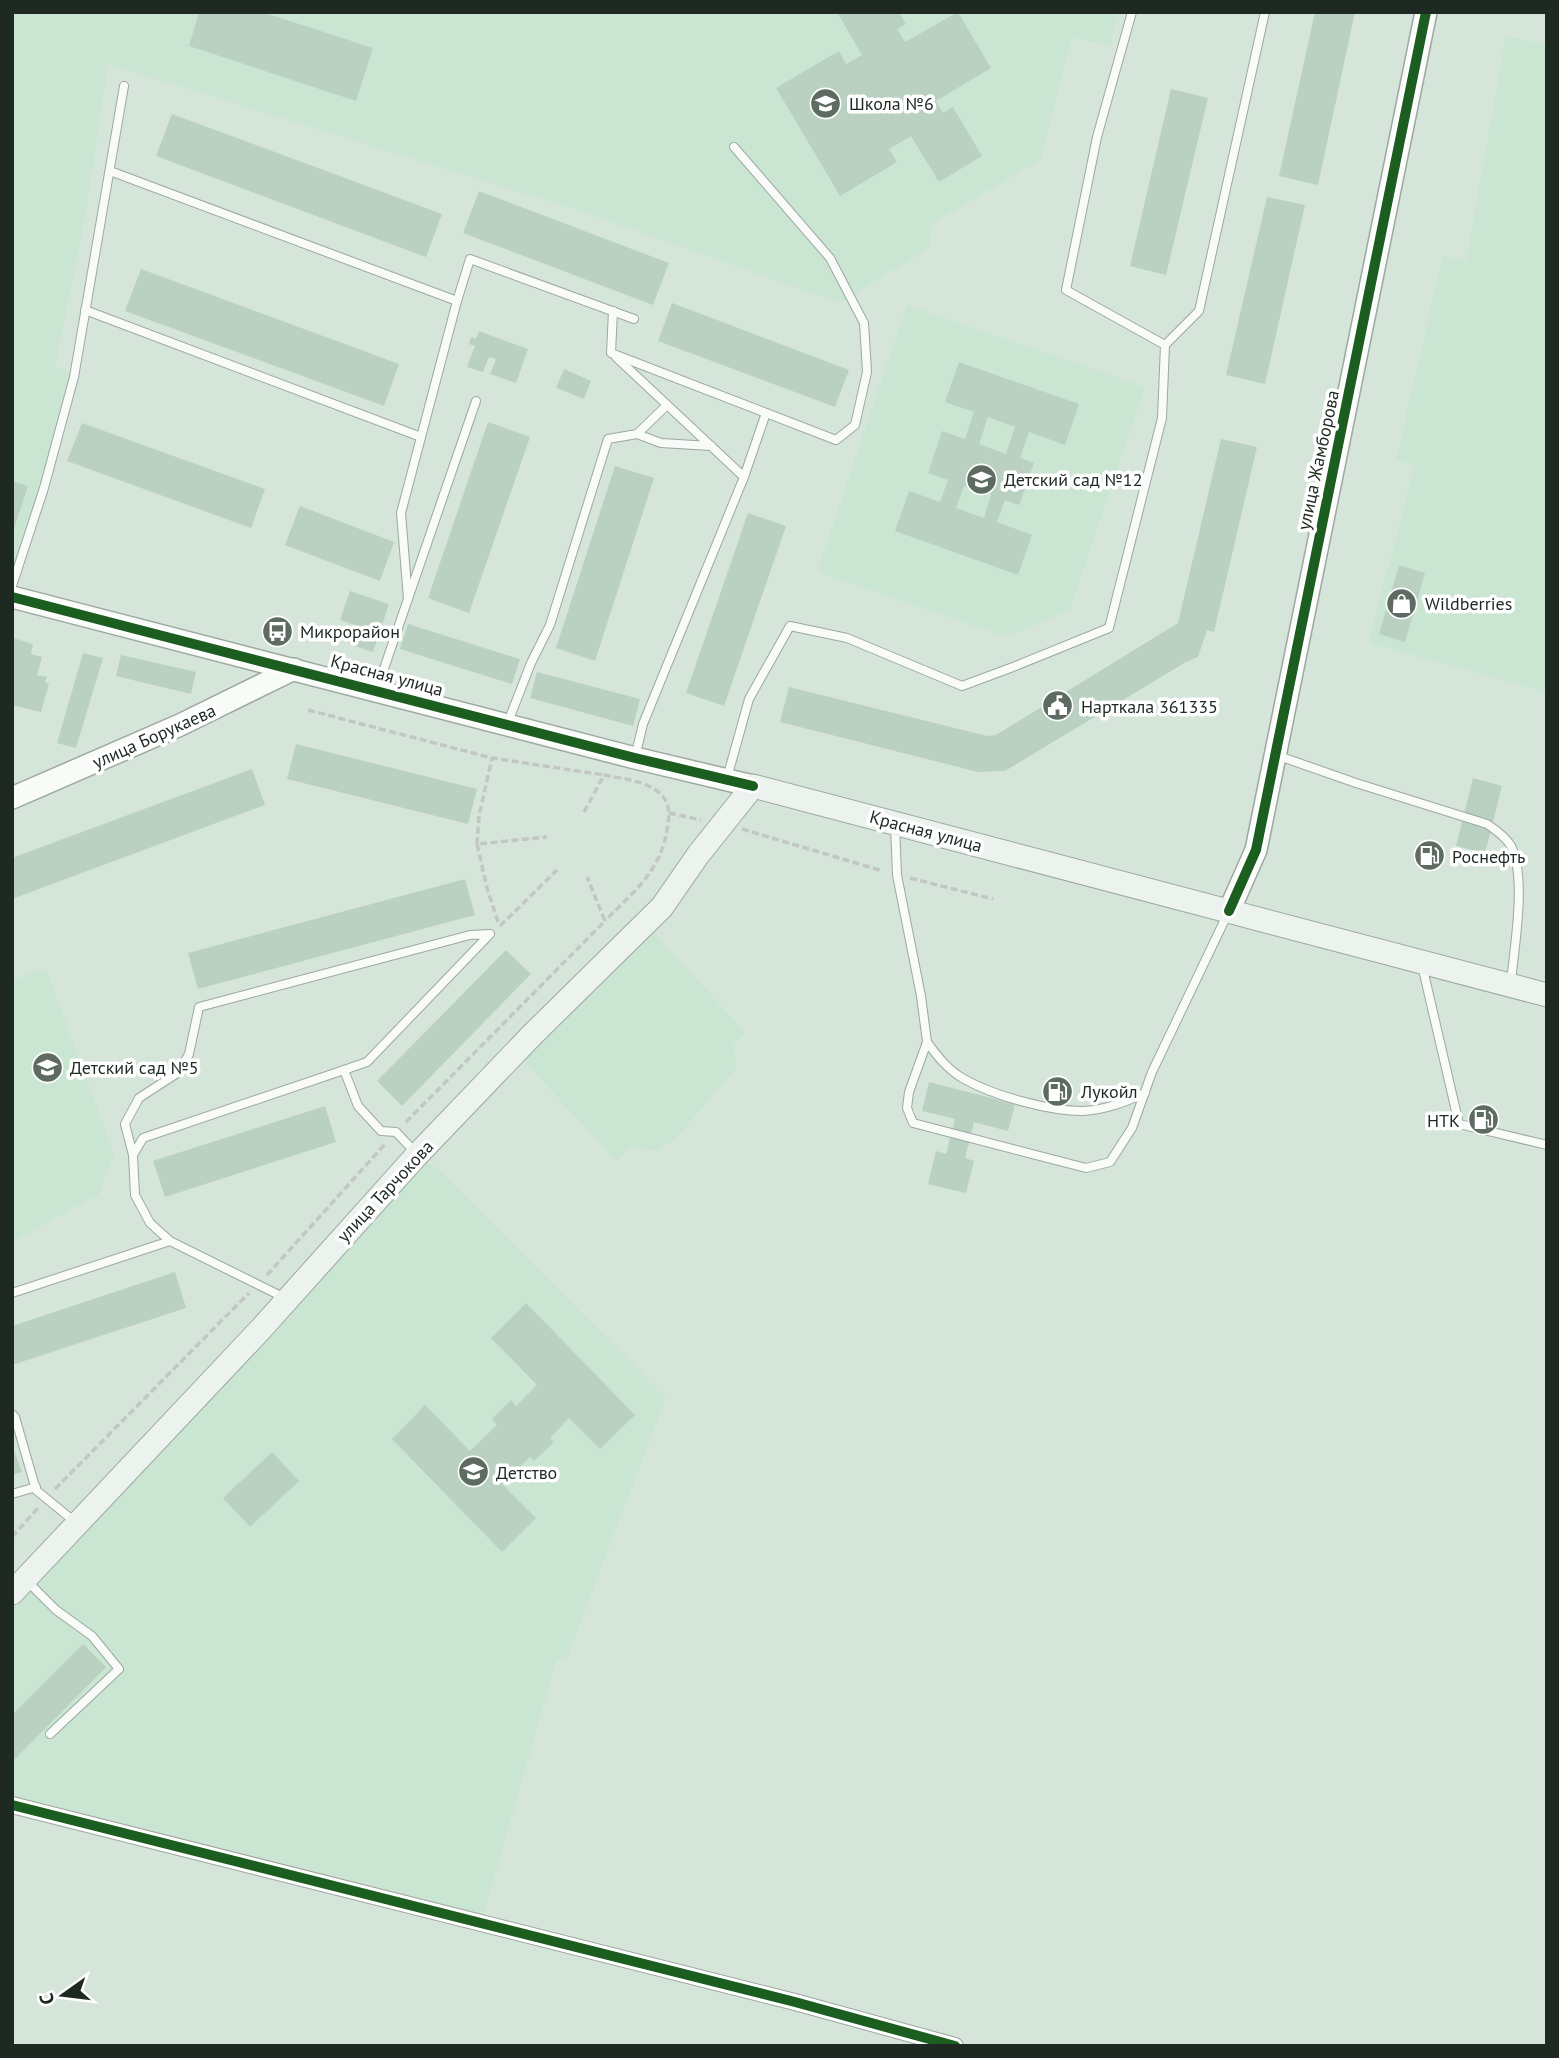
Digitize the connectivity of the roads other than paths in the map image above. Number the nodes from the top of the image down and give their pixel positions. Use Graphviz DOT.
graph roads {
  1 [pos="1132,12"];
  2 [pos="1265,12"];
  3 [pos="1426,12"];
  4 [pos="124,86"];
  5 [pos="734,146"];
  6 [pos="110,171"];
  7 [pos="457,301"];
  8 [pos="85,310"];
  9 [pos="613,311"];
  10 [pos="634,318"];
  11 [pos="1165,345"];
  12 [pos="611,353"];
  13 [pos="477,401"];
  14 [pos="667,405"];
  15 [pos="766,413"];
  16 [pos="637,433"];
  17 [pos="421,437"];
  18 [pos="711,446"];
  19 [pos="744,477"];
  20 [pos="12,586"];
  21 [pos="12,597"];
  22 [pos="408,599"];
  23 [pos="294,669"];
  24 [pos="377,690"];
  25 [pos="507,725"];
  26 [pos="1276,754"];
  27 [pos="635,758"];
  28 [pos="726,780"];
  29 [pos="754,786"];
  30 [pos="12,798"];
  31 [pos="895,822"];
  32 [pos="1229,911"];
  33 [pos="1422,962"];
  34 [pos="1511,986"];
  35 [pos="1547,995"];
  36 [pos="927,1042"];
  37 [pos="344,1070"];
  38 [pos="1144,1093"];
  39 [pos="1547,1145"];
  40 [pos="133,1155"];
  41 [pos="417,1155"];
  42 [pos="170,1241"];
  43 [pos="12,1293"];
  44 [pos="287,1299"];
  45 [pos="12,1414"];
  46 [pos="36,1487"];
  47 [pos="12,1494"];
  48 [pos="77,1524"];
  49 [pos="19,1586"];
  50 [pos="50,1734"];
  51 [pos="12,1805"];
  52 [pos="955,2046"];
  1 -- 11 [label="lane"];
  2 -- 11 [label="lane"];
  3 -- 26 [label="street, улица Жамборова"];
  4 -- 6 [label="lane"];
  5 -- 15 [label="lane"];
  6 -- 7 [label="lane"];
  6 -- 8 [label="lane"];
  7 -- 9 [label="lane"];
  7 -- 17 [label="lane"];
  8 -- 17 [label="lane"];
  8 -- 20 [label="lane"];
  9 -- 10 [label="lane"];
  9 -- 12 [label="lane"];
  11 -- 28 [label="lane"];
  12 -- 14 [label="lane"];
  12 -- 15 [label="lane"];
  13 -- 22 [label="lane"];
  14 -- 16 [label="lane"];
  14 -- 18 [label="lane"];
  15 -- 19 [label="lane"];
  16 -- 18 [label="lane"];
  16 -- 25 [label="lane"];
  17 -- 22 [label="lane"];
  18 -- 19 [label="lane"];
  19 -- 27 [label="lane"];
  21 -- 23 [label="street, Красная улица"];
  22 -- 24 [label="lane"];
  23 -- 24 [label="street, Красная улица"];
  23 -- 30 [label="street, улица Борукаева"];
  24 -- 25 [label="street, Красная улица"];
  25 -- 27 [label="street, Красная улица"];
  26 -- 32 [label="street, улица Жамборова"];
  26 -- 34 [label="lane"];
  27 -- 28 [label="street, Красная улица"];
  28 -- 29 [label="street, Красная улица"];
  29 -- 31 [label="main road, Красная улица"];
  29 -- 41 [label="main road, улица Тарчокова"];
  31 -- 32 [label="main road, Красная улица"];
  31 -- 36 [label="lane"];
  32 -- 33 [label="main road, Красная улица"];
  32 -- 38 [label="lane"];
  33 -- 34 [label="main road, Красная улица"];
  33 -- 39 [label="lane"];
  34 -- 35 [label="main road, Красная улица"];
  36 -- 38 [label="lane"];
  36 -- 38 [label="lane"];
  37 -- 40 [label="lane"];
  37 -- 40 [label="lane"];
  37 -- 41 [label="lane"];
  40 -- 42 [label="lane"];
  41 -- 44 [label="main road, улица Тарчокова"];
  42 -- 43 [label="lane"];
  42 -- 44 [label="lane"];
  44 -- 48 [label="main road, улица Тарчокова"];
  45 -- 46 [label="lane"];
  46 -- 47 [label="lane"];
  46 -- 48 [label="lane"];
  48 -- 49 [label="main road, улица Тарчокова"];
  49 -- 50 [label="lane"];
  51 -- 52 [label="street"];
}
